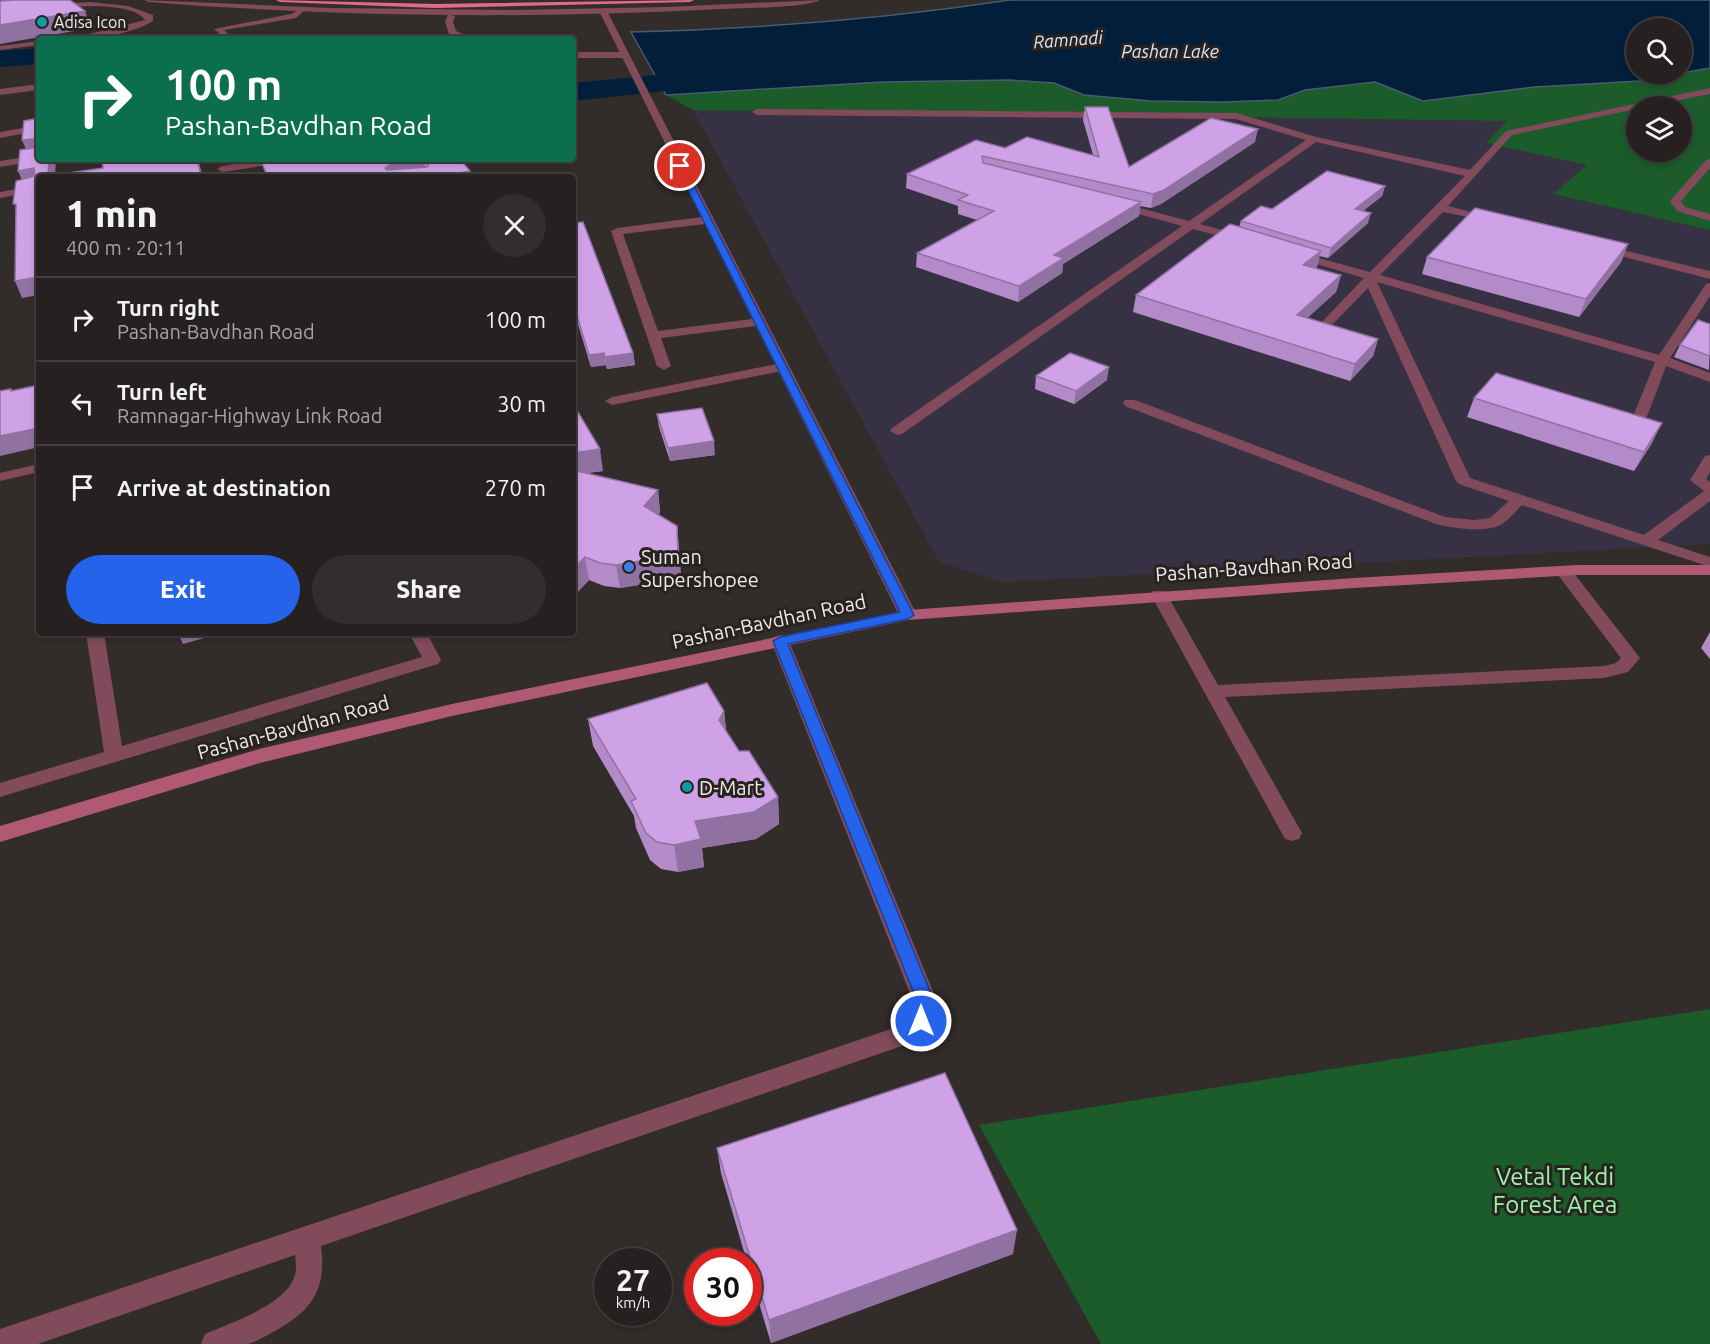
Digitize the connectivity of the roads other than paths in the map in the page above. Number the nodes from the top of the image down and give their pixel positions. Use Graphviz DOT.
graph roads {
  1 [pos="148,0"];
  2 [pos="280,0"];
  3 [pos="690,0"];
  4 [pos="816,0"];
  5 [pos="126,7"];
  6 [pos="42,8"];
  7 [pos="300,11"];
  8 [pos="603,11"];
  9 [pos="451,16"];
  10 [pos="91,36"];
  11 [pos="226,36"];
  12 [pos="462,36"];
  13 [pos="36,43"];
  14 [pos="0,48"];
  15 [pos="576,55"];
  16 [pos="624,55"];
  17 [pos="36,87"];
  18 [pos="1710,91"];
  19 [pos="0,92"];
  20 [pos="757,112"];
  21 [pos="36,129"];
  22 [pos="0,135"];
  23 [pos="1314,140"];
  24 [pos="36,158"];
  25 [pos="266,162"];
  26 [pos="1710,162"];
  27 [pos="0,164"];
  28 [pos="221,168"];
  29 [pos="1472,174"];
  30 [pos="36,189"];
  31 [pos="0,195"];
  32 [pos="1102,201"];
  33 [pos="1442,208"];
  34 [pos="1710,218"];
  35 [pos="707,220"];
  36 [pos="1498,222"];
  37 [pos="1194,224"];
  38 [pos="1259,244"];
  39 [pos="1587,244"];
  40 [pos="1281,251"];
  41 [pos="1710,275"];
  42 [pos="1369,277"];
  43 [pos="1710,287"];
  44 [pos="759,322"];
  45 [pos="1324,326"];
  46 [pos="653,335"];
  47 [pos="1662,360"];
  48 [pos="664,366"];
  49 [pos="782,367"];
  50 [pos="1710,378"];
  51 [pos="612,401"];
  52 [pos="1130,403"];
  53 [pos="1641,414"];
  54 [pos="897,431"];
  55 [pos="1710,459"];
  56 [pos="36,469"];
  57 [pos="1706,474"];
  58 [pos="0,477"];
  59 [pos="1710,489"];
  60 [pos="1710,494"];
  61 [pos="1520,499"];
  62 [pos="1646,541"];
  63 [pos="1710,562"];
  64 [pos="1710,570"];
  65 [pos="1563,571"];
  66 [pos="1159,595"];
  67 [pos="908,615"];
  68 [pos="95,636"];
  69 [pos="420,636"];
  70 [pos="780,641"];
  71 [pos="1212,691"];
  72 [pos="114,755"];
  73 [pos="0,790"];
  74 [pos="1292,833"];
  75 [pos="0,834"];
  76 [pos="307,1239"];
  77 [pos="0,1343"];
  78 [pos="215,1344"];
  1 -- 5 [label="street"];
  1 -- 7 [label="street"];
  2 -- 3 [label="highway"];
  4 -- 8 [label="street"];
  5 -- 6 [label="street"];
  5 -- 10 [label="street"];
  7 -- 8 [label="street"];
  7 -- 11 [label="street"];
  8 -- 16 [label="street"];
  9 -- 12 [label="street"];
  13 -- 14 [label="street"];
  15 -- 16 [label="street"];
  16 -- 35 [label="street"];
  17 -- 19 [label="street"];
  18 -- 29 [label="street"];
  20 -- 23 [label="street"];
  21 -- 22 [label="street"];
  23 -- 29 [label="street"];
  23 -- 37 [label="street"];
  24 -- 27 [label="street"];
  25 -- 28 [label="street"];
  26 -- 34 [label="street"];
  29 -- 33 [label="street"];
  30 -- 31 [label="street"];
  32 -- 37 [label="street"];
  33 -- 36 [label="street"];
  33 -- 42 [label="street"];
  35 -- 44 [label="street"];
  35 -- 46 [label="street"];
  37 -- 38 [label="street"];
  37 -- 54 [label="street"];
  39 -- 41 [label="street"];
  40 -- 42 [label="street"];
  42 -- 45 [label="street"];
  42 -- 47 [label="street"];
  42 -- 61 [label="street"];
  43 -- 47 [label="street"];
  44 -- 46 [label="street"];
  44 -- 49 [label="street"];
  46 -- 48 [label="street"];
  47 -- 50 [label="street"];
  47 -- 53 [label="street"];
  49 -- 51 [label="street"];
  49 -- 67 [label="street"];
  52 -- 61 [label="street"];
  55 -- 57 [label="street"];
  56 -- 58 [label="street"];
  57 -- 59 [label="street"];
  60 -- 62 [label="street"];
  61 -- 62 [label="street"];
  62 -- 63 [label="street"];
  64 -- 65 [label="main road, Pashan-Bavdhan Road"];
  65 -- 66 [label="main road, Pashan-Bavdhan Road"];
  65 -- 71 [label="street"];
  66 -- 67 [label="main road, Pashan-Bavdhan Road"];
  66 -- 71 [label="street"];
  67 -- 70 [label="main road, Pashan-Bavdhan Road"];
  68 -- 72 [label="street"];
  69 -- 72 [label="street"];
  70 -- 75 [label="main road, Pashan-Bavdhan Road"];
  70 -- 76 [label="street"];
  71 -- 74 [label="street"];
  72 -- 73 [label="street"];
  76 -- 77 [label="street"];
  76 -- 78 [label="street"];
}
